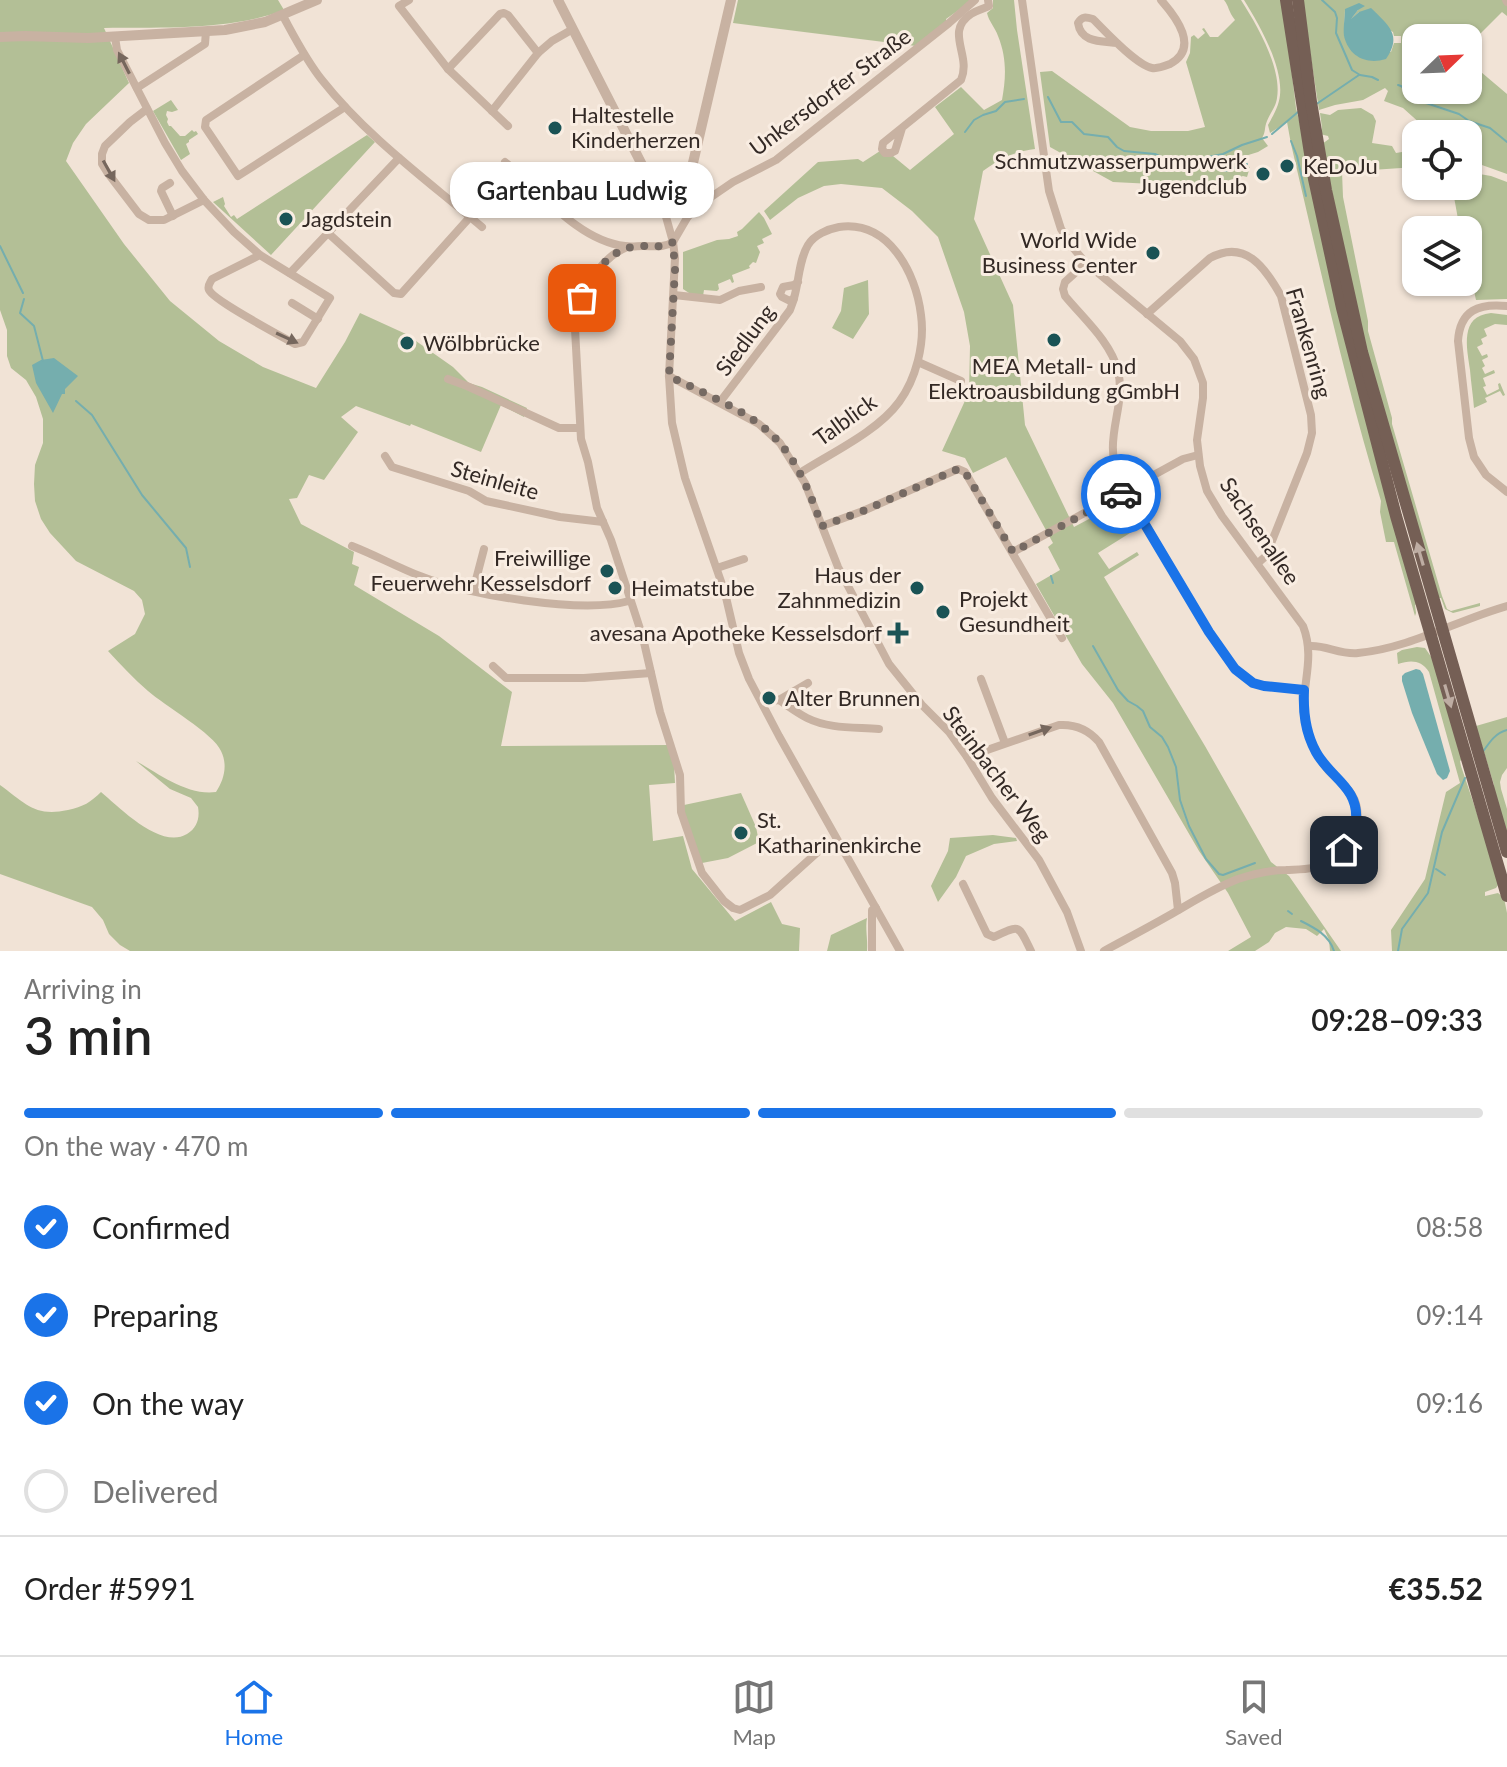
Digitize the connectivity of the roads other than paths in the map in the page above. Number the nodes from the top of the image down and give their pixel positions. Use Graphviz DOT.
graph roads {
  1 [pos="317,0"];
  2 [pos="409,0"];
  3 [pos="558,0"];
  4 [pos="731,0"];
  5 [pos="975,0"];
  6 [pos="988,0"];
  7 [pos="1022,0"];
  8 [pos="1161,0"];
  9 [pos="1286,0"];
  10 [pos="1298,0"];
  11 [pos="283,16"];
  12 [pos="573,29"];
  13 [pos="206,31"];
  14 [pos="0,37"];
  15 [pos="115,37"];
  16 [pos="1117,43"];
  17 [pos="538,53"];
  18 [pos="304,55"];
  19 [pos="448,69"];
  20 [pos="137,88"];
  21 [pos="1307,104"];
  22 [pos="345,107"];
  23 [pos="147,109"];
  24 [pos="492,111"];
  25 [pos="508,126"];
  26 [pos="902,128"];
  27 [pos="399,158"];
  28 [pos="505,162"];
  29 [pos="170,183"];
  30 [pos="204,200"];
  31 [pos="663,206"];
  32 [pos="173,216"];
  33 [pos="470,217"];
  34 [pos="482,227"];
  35 [pos="328,233"];
  36 [pos="673,242"];
  37 [pos="627,247"];
  38 [pos="260,255"];
  39 [pos="1086,263"];
  40 [pos="290,273"];
  41 [pos="798,282"];
  42 [pos="761,287"];
  43 [pos="674,295"];
  44 [pos="794,298"];
  45 [pos="292,303"];
  46 [pos="1507,306"];
  47 [pos="1147,314"];
  48 [pos="318,319"];
  49 [pos="918,362"];
  50 [pos="669,376"];
  51 [pos="448,379"];
  52 [pos="961,381"];
  53 [pos="720,402"];
  54 [pos="580,428"];
  55 [pos="1198,455"];
  56 [pos="385,456"];
  57 [pos="800,473"];
  58 [pos="1125,491"];
  59 [pos="1507,492"];
  60 [pos="603,522"];
  61 [pos="822,526"];
  62 [pos="352,546"];
  63 [pos="484,549"];
  64 [pos="1013,552"];
  65 [pos="744,559"];
  66 [pos="1258,563"];
  67 [pos="717,568"];
  68 [pos="473,591"];
  69 [pos="629,601"];
  70 [pos="1507,606"];
  71 [pos="1436,632"];
  72 [pos="1062,638"];
  73 [pos="1310,646"];
  74 [pos="493,666"];
  75 [pos="651,673"];
  76 [pos="981,679"];
  77 [pos="808,683"];
  78 [pos="1304,690"];
  79 [pos="779,700"];
  80 [pos="763,705"];
  81 [pos="879,729"];
  82 [pos="1005,743"];
  83 [pos="967,757"];
  84 [pos="838,842"];
  85 [pos="1507,852"];
  86 [pos="963,884"];
  87 [pos="1507,896"];
  88 [pos="876,908"];
  89 [pos="1178,910"];
  90 [pos="872,951"];
  91 [pos="900,951"];
  92 [pos="1031,951"];
  93 [pos="1081,951"];
  94 [pos="1104,951"];
  1 -- 11 [label="street"];
  2 -- 19 [label="street"];
  3 -- 12 [label="street"];
  4 -- 31 [label="street"];
  5 -- 36 [label="street, Unkersdorfer Straße"];
  6 -- 26 [label="street"];
  7 -- 39 [label="street, Sachsenallee"];
  8 -- 16 [label="street"];
  9 -- 21 [label="main road"];
  10 -- 21 [label="main road"];
  11 -- 13 [label="street"];
  11 -- 18 [label="street"];
  12 -- 17 [label="street"];
  12 -- 31 [label="street"];
  13 -- 15 [label="street"];
  13 -- 20 [label="street"];
  14 -- 15 [label="street"];
  20 -- 15 [label="street, one-way"];
  16 -- 16 [label="street"];
  17 -- 19 [label="street"];
  17 -- 24 [label="street"];
  18 -- 22 [label="street"];
  18 -- 22 [label="street"];
  19 -- 24 [label="street"];
  20 -- 23 [label="street"];
  21 -- 71 [label="main road"];
  22 -- 27 [label="street"];
  23 -- 30 [label="street"];
  23 -- 32 [label="street, one-way"];
  24 -- 25 [label="street"];
  27 -- 33 [label="street"];
  27 -- 35 [label="street"];
  28 -- 37 [label="street"];
  29 -- 32 [label="street"];
  30 -- 32 [label="street"];
  30 -- 38 [label="street"];
  31 -- 36 [label="street"];
  33 -- 34 [label="street"];
  33 -- 35 [label="street"];
  35 -- 40 [label="street"];
  36 -- 37 [label="street"];
  36 -- 43 [label="street"];
  37 -- 54 [label="street"];
  38 -- 40 [label="street"];
  38 -- 48 [label="street, one-way"];
  39 -- 47 [label="street, Sachsenallee"];
  39 -- 58 [label="street"];
  40 -- 48 [label="street"];
  41 -- 44 [label="street, Talblick"];
  41 -- 44 [label="street, Talblick"];
  41 -- 49 [label="street, Talblick"];
  42 -- 43 [label="street"];
  43 -- 50 [label="street"];
  44 -- 53 [label="street, Siedlung"];
  45 -- 48 [label="street"];
  46 -- 59 [label="street"];
  47 -- 55 [label="street, Sachsenallee"];
  47 -- 66 [label="street, Frankenring"];
  49 -- 52 [label="street"];
  49 -- 57 [label="street, Talblick"];
  50 -- 53 [label="street, Steinbacher Weg"];
  50 -- 67 [label="street"];
  51 -- 54 [label="street"];
  53 -- 57 [label="street, Steinbacher Weg"];
  54 -- 60 [label="street"];
  55 -- 58 [label="street"];
  55 -- 66 [label="street, Sachsenallee"];
  56 -- 60 [label="street, Steinleite"];
  57 -- 61 [label="street, Steinbacher Weg"];
  58 -- 64 [label="street"];
  58 -- 78 [label="street"];
  60 -- 69 [label="street"];
  61 -- 64 [label="street"];
  61 -- 83 [label="street, Steinbacher Weg"];
  62 -- 68 [label="street"];
  63 -- 68 [label="street"];
  64 -- 72 [label="street"];
  65 -- 67 [label="street"];
  66 -- 73 [label="street, Sachsenallee"];
  67 -- 80 [label="street"];
  68 -- 69 [label="street"];
  69 -- 75 [label="street"];
  70 -- 71 [label="street"];
  71 -- 73 [label="street"];
  71 -- 85 [label="main road"];
  71 -- 87 [label="main road, one-way"];
  73 -- 78 [label="street"];
  74 -- 75 [label="street"];
  75 -- 84 [label="street"];
  76 -- 82 [label="street"];
  77 -- 79 [label="street"];
  78 -- 89 [label="street"];
  79 -- 80 [label="street"];
  79 -- 81 [label="street"];
  80 -- 84 [label="street"];
  82 -- 83 [label="street"];
  82 -- 89 [label="street, one-way"];
  83 -- 93 [label="street, Steinbacher Weg"];
  84 -- 88 [label="street"];
  86 -- 92 [label="street"];
  88 -- 90 [label="street"];
  88 -- 91 [label="street"];
  89 -- 94 [label="street"];
}
